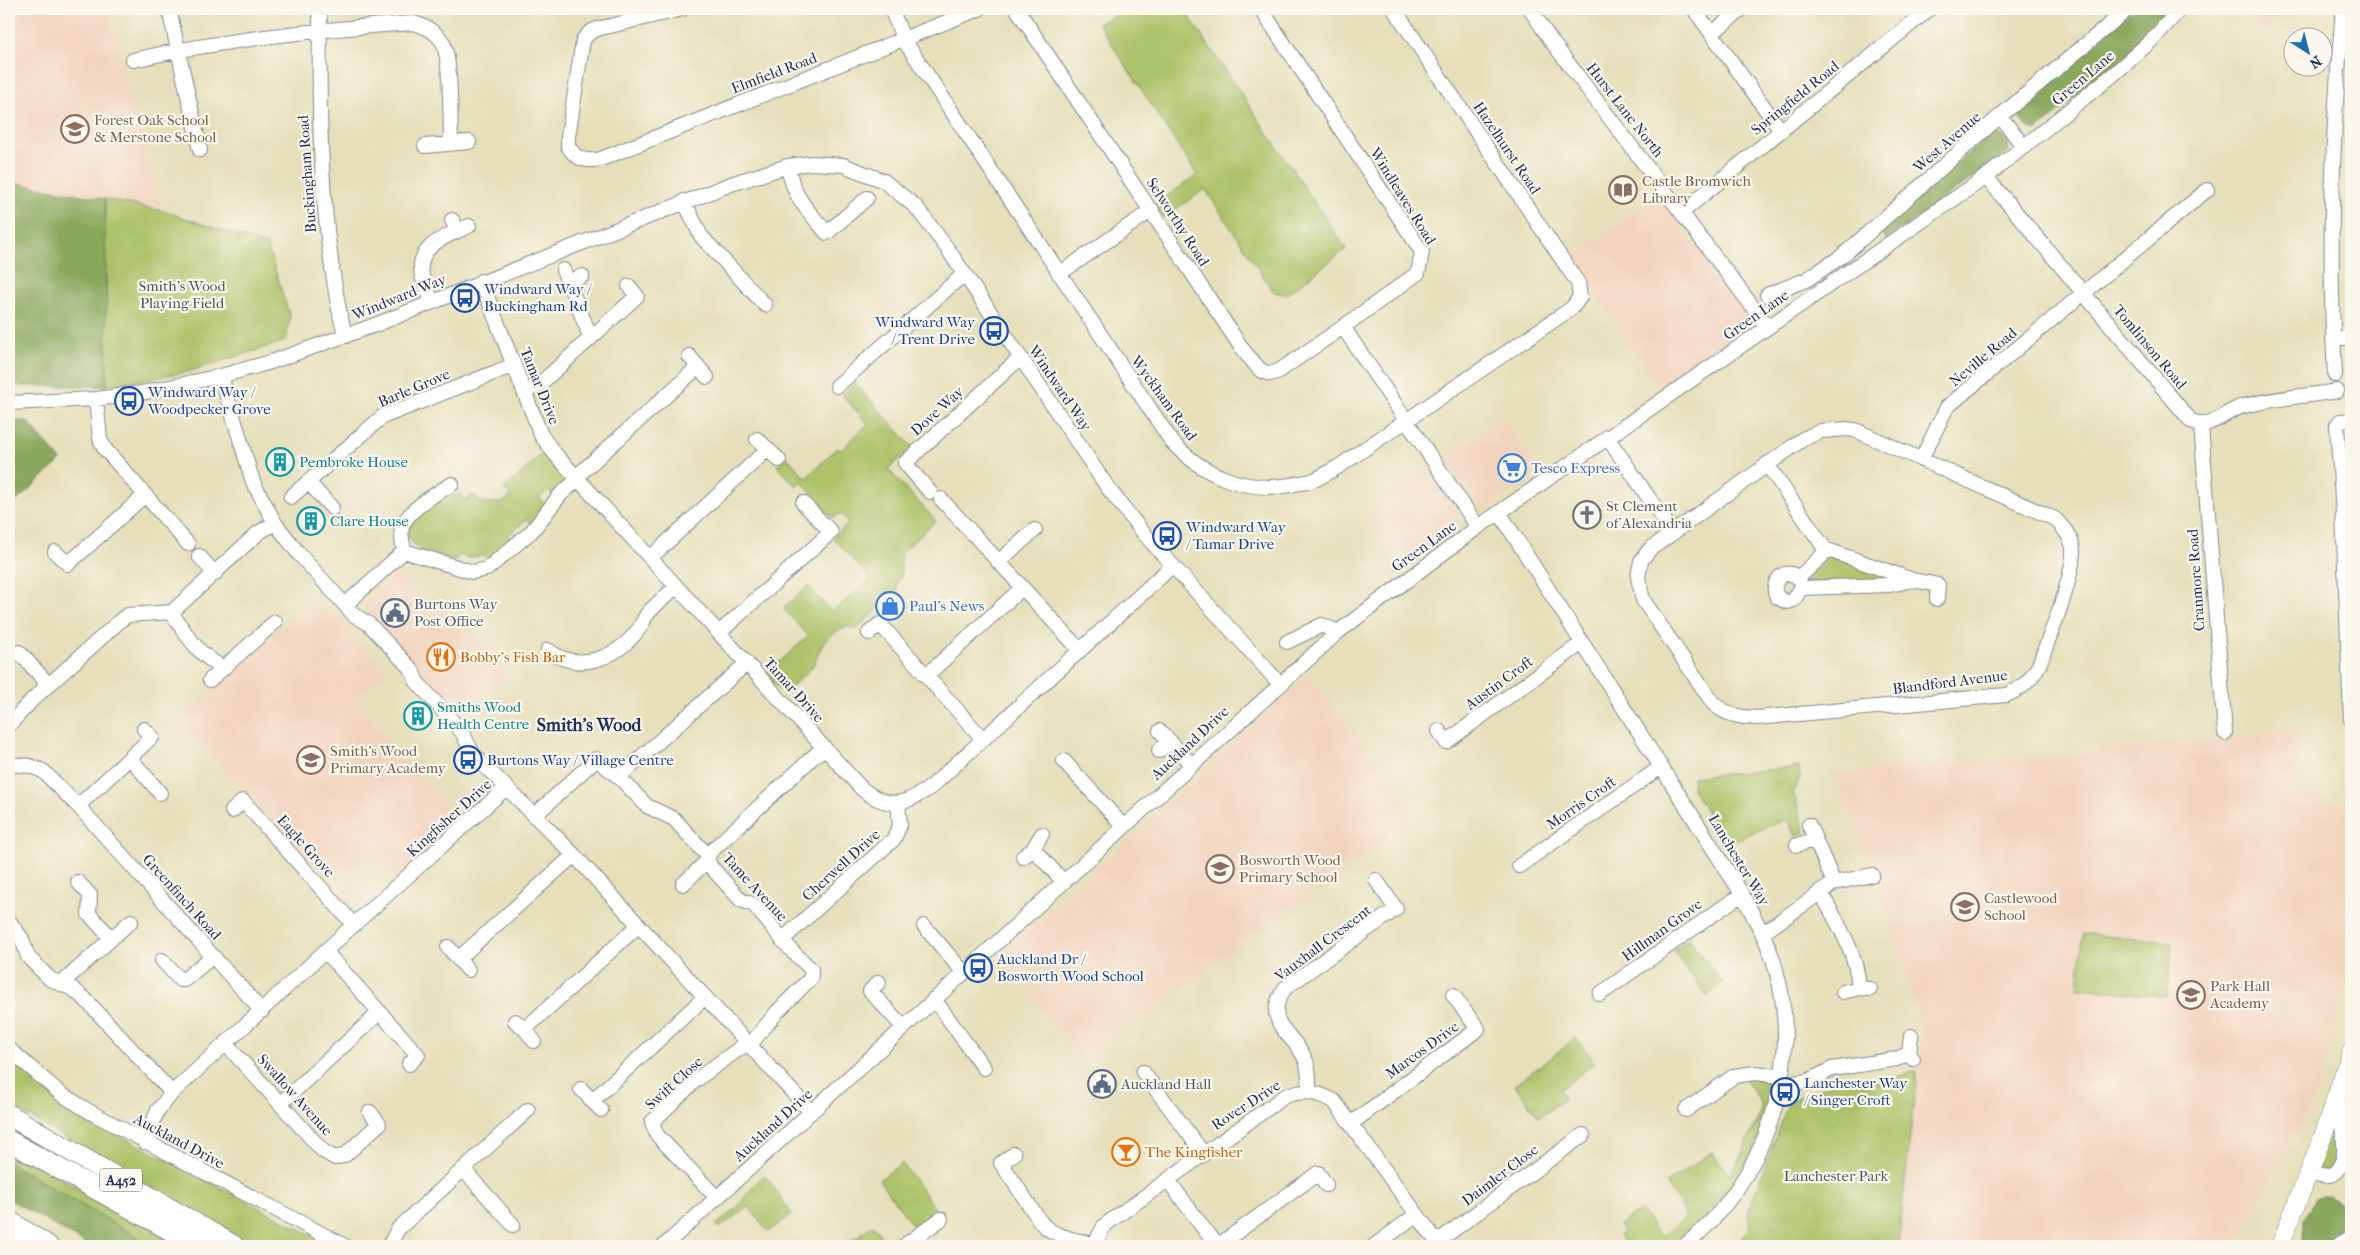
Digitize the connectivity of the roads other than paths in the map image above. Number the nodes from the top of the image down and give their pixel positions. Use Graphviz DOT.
graph roads {
  1 [pos="168,9"];
  2 [pos="320,9"];
  3 [pos="682,9"];
  4 [pos="891,9"];
  5 [pos="980,9"];
  6 [pos="1017,9"];
  7 [pos="1394,9"];
  8 [pos="1530,9"];
  9 [pos="1694,9"];
  10 [pos="1742,9"];
  11 [pos="1929,9"];
  12 [pos="2128,9"];
  13 [pos="2180,9"];
  14 [pos="2343,9"];
  15 [pos="1267,11"];
  16 [pos="320,29"];
  17 [pos="1712,34"];
  18 [pos="904,40"];
  19 [pos="178,50"];
  20 [pos="133,60"];
  21 [pos="2000,116"];
  22 [pos="1781,131"];
  23 [pos="469,142"];
  24 [pos="450,143"];
  25 [pos="425,146"];
  26 [pos="2024,147"];
  27 [pos="200,150"];
  28 [pos="788,166"];
  29 [pos="1986,177"];
  30 [pos="2207,190"];
  31 [pos="867,198"];
  32 [pos="684,202"];
  33 [pos="1152,210"];
  34 [pos="1682,212"];
  35 [pos="459,226"];
  36 [pos="964,274"];
  37 [pos="1059,274"];
  38 [pos="582,276"];
  39 [pos="481,282"];
  40 [pos="633,291"];
  41 [pos="2085,294"];
  42 [pos="1766,296"];
  43 [pos="432,301"];
  44 [pos="765,305"];
  45 [pos="1572,308"];
  46 [pos="1768,326"];
  47 [pos="1342,327"];
  48 [pos="346,336"];
  49 [pos="591,338"];
  50 [pos="2333,338"];
  51 [pos="2351,338"];
  52 [pos="689,356"];
  53 [pos="1020,358"];
  54 [pos="514,365"];
  55 [pos="2335,375"];
  56 [pos="222,376"];
  57 [pos="837,386"];
  58 [pos="2337,391"];
  59 [pos="525,392"];
  60 [pos="96,399"];
  61 [pos="9,403"];
  62 [pos="2351,420"];
  63 [pos="1405,422"];
  64 [pos="2201,424"];
  65 [pos="1607,437"];
  66 [pos="758,439"];
  67 [pos="768,449"];
  68 [pos="779,460"];
  69 [pos="1921,460"];
  70 [pos="1767,464"];
  71 [pos="577,478"];
  72 [pos="308,482"];
  73 [pos="456,482"];
  74 [pos="144,496"];
  75 [pos="291,497"];
  76 [pos="803,503"];
  77 [pos="332,508"];
  78 [pos="1499,512"];
  79 [pos="275,523"];
  80 [pos="1478,527"];
  81 [pos="1035,530"];
  82 [pos="1673,533"];
  83 [pos="188,544"];
  84 [pos="1825,549"];
  85 [pos="404,551"];
  86 [pos="56,552"];
  87 [pos="199,556"];
  88 [pos="650,558"];
  89 [pos="998,562"];
  90 [pos="1172,566"];
  91 [pos="215,574"];
  92 [pos="1913,580"];
  93 [pos="676,587"];
  94 [pos="1021,589"];
  95 [pos="1937,599"];
  96 [pos="345,605"];
  97 [pos="172,612"];
  98 [pos="274,622"];
  99 [pos="720,632"];
  100 [pos="1338,632"];
  101 [pos="870,633"];
  102 [pos="1287,642"];
  103 [pos="1582,643"];
  104 [pos="1079,649"];
  105 [pos="548,650"];
  106 [pos="19,652"];
  107 [pos="747,663"];
  108 [pos="2351,666"];
  109 [pos="222,669"];
  110 [pos="926,675"];
  111 [pos="210,680"];
  112 [pos="49,684"];
  113 [pos="1280,684"];
  114 [pos="2351,719"];
  115 [pos="9,724"];
  116 [pos="144,729"];
  117 [pos="1160,731"];
  118 [pos="1439,731"];
  119 [pos="2225,733"];
  120 [pos="982,739"];
  121 [pos="1170,741"];
  122 [pos="824,747"];
  123 [pos="1159,751"];
  124 [pos="130,758"];
  125 [pos="1064,761"];
  126 [pos="9,762"];
  127 [pos="1191,764"];
  128 [pos="1661,767"];
  129 [pos="619,776"];
  130 [pos="506,788"];
  131 [pos="160,793"];
  132 [pos="898,803"];
  133 [pos="78,806"];
  134 [pos="232,811"];
  135 [pos="534,816"];
  136 [pos="1809,825"];
  137 [pos="1124,827"];
  138 [pos="1042,834"];
  139 [pos="1814,840"];
  140 [pos="1797,845"];
  141 [pos="574,855"];
  142 [pos="708,857"];
  143 [pos="1519,866"];
  144 [pos="1872,875"];
  145 [pos="1376,880"];
  146 [pos="78,882"];
  147 [pos="1064,882"];
  148 [pos="1834,883"];
  149 [pos="683,884"];
  150 [pos="1820,892"];
  151 [pos="1742,894"];
  152 [pos="9,920"];
  153 [pos="131,921"];
  154 [pos="354,925"];
  155 [pos="639,926"];
  156 [pos="924,926"];
  157 [pos="1763,933"];
  158 [pos="111,938"];
  159 [pos="782,940"];
  160 [pos="448,947"];
  161 [pos="325,951"];
  162 [pos="212,956"];
  163 [pos="458,959"];
  164 [pos="162,960"];
  165 [pos="468,970"];
  166 [pos="964,973"];
  167 [pos="879,982"];
  168 [pos="61,984"];
  169 [pos="1843,992"];
  170 [pos="1600,994"];
  171 [pos="1453,995"];
  172 [pos="705,997"];
  173 [pos="934,999"];
  174 [pos="262,1011"];
  175 [pos="380,1012"];
  176 [pos="904,1028"];
  177 [pos="1911,1036"];
  178 [pos="534,1041"];
  179 [pos="226,1044"];
  180 [pos="749,1044"];
  181 [pos="9,1049"];
  182 [pos="2351,1052"];
  183 [pos="408,1064"];
  184 [pos="984,1068"];
  185 [pos="1144,1072"];
  186 [pos="1781,1081"];
  187 [pos="581,1089"];
  188 [pos="1308,1092"];
  189 [pos="172,1093"];
  190 [pos="2336,1100"];
  191 [pos="281,1103"];
  192 [pos="528,1110"];
  193 [pos="1686,1110"];
  194 [pos="370,1112"];
  195 [pos="811,1112"];
  196 [pos="9,1115"];
  197 [pos="1352,1123"];
  198 [pos="1583,1135"];
  199 [pos="9,1141"];
  200 [pos="144,1142"];
  201 [pos="1203,1153"];
  202 [pos="1014,1154"];
  203 [pos="463,1169"];
  204 [pos="2308,1174"];
  205 [pos="1168,1180"];
  206 [pos="1326,1185"];
  207 [pos="718,1198"];
  208 [pos="1416,1215"];
  209 [pos="941,1219"];
  210 [pos="9,1221"];
  211 [pos="513,1225"];
  212 [pos="2351,1241"];
  213 [pos="9,1243"];
  214 [pos="1439,1244"];
  215 [pos="1094,1245"];
  216 [pos="13,1246"];
  217 [pos="48,1246"];
  218 [pos="200,1246"];
  219 [pos="234,1246"];
  220 [pos="345,1246"];
  221 [pos="389,1246"];
  222 [pos="664,1246"];
  223 [pos="904,1246"];
  224 [pos="1220,1246"];
  225 [pos="1374,1246"];
  226 [pos="1684,1246"];
  227 [pos="2280,1246"];
  228 [pos="2342,1246"];
  1 -- 19 [label="street"];
  2 -- 16 [label="street, Buckingham Road"];
  3 -- 18 [label="street, Elmfield Road"];
  4 -- 18 [label="street, Wyckham Road"];
  5 -- 18 [label="street, Elmfield Road"];
  6 -- 33 [label="street, Selworthy Road"];
  7 -- 45 [label="street, Hazelhurst Road"];
  8 -- 34 [label="street, Hurst Lane North"];
  9 -- 17 [label="street"];
  10 -- 17 [label="street"];
  11 -- 22 [label="street, Springfield Road"];
  12 -- 21 [label="street, West Avenue"];
  13 -- 26 [label="street, Green Lane"];
  14 -- 50 [label="street"];
  15 -- 47 [label="street, Windleaves Road"];
  16 -- 19 [label="street"];
  16 -- 24 [label="street"];
  16 -- 48 [label="street, Buckingham Road"];
  17 -- 22 [label="street"];
  18 -- 37 [label="street, Wyckham Road"];
  19 -- 20 [label="street"];
  19 -- 27 [label="street"];
  21 -- 26 [label="street"];
  21 -- 42 [label="street, West Avenue"];
  22 -- 34 [label="street, Springfield Road"];
  23 -- 24 [label="street"];
  24 -- 25 [label="street"];
  26 -- 29 [label="street, Green Lane"];
  28 -- 31 [label="street"];
  28 -- 32 [label="street, Windward Way"];
  28 -- 36 [label="street, Windward Way"];
  29 -- 41 [label="street, Tomlinson Road"];
  29 -- 46 [label="street, Green Lane"];
  30 -- 41 [label="street, Neville Road"];
  32 -- 39 [label="street, Windward Way"];
  32 -- 44 [label="street"];
  33 -- 37 [label="street"];
  33 -- 47 [label="street, Selworthy Road"];
  34 -- 46 [label="street, Hurst Lane North"];
  35 -- 43 [label="street"];
  36 -- 53 [label="street, Windward Way"];
  36 -- 57 [label="street"];
  37 -- 63 [label="street, Wyckham Road"];
  38 -- 49 [label="street"];
  39 -- 43 [label="street, Windward Way"];
  39 -- 54 [label="street, Tamar Drive"];
  40 -- 49 [label="street"];
  41 -- 64 [label="street, Tomlinson Road"];
  41 -- 69 [label="street, Neville Road"];
  43 -- 48 [label="street, Windward Way"];
  45 -- 63 [label="street, Wyckham Road"];
  46 -- 65 [label="street, Green Lane"];
  47 -- 63 [label="street"];
  48 -- 56 [label="street, Windward Way"];
  49 -- 59 [label="street"];
  50 -- 51 [label="street"];
  50 -- 55 [label="street"];
  52 -- 71 [label="street"];
  53 -- 89 [label="street, Dove Way"];
  53 -- 90 [label="street, Windward Way"];
  54 -- 59 [label="street, Tamar Drive"];
  54 -- 72 [label="street, Barle Grove"];
  56 -- 60 [label="street, Windward Way"];
  56 -- 79 [label="street"];
  58 -- 64 [label="street"];
  59 -- 71 [label="street, Tamar Drive"];
  60 -- 61 [label="street, Windward Way"];
  60 -- 74 [label="street"];
  62 -- 108 [label="street"];
  63 -- 80 [label="street"];
  64 -- 119 [label="street, Cranmore Road"];
  65 -- 78 [label="street, Green Lane"];
  65 -- 82 [label="street"];
  66 -- 67 [label="street"];
  67 -- 68 [label="street"];
  67 -- 88 [label="street"];
  69 -- 70 [label="street, Blandford Avenue"];
  69 -- 82 [label="street, Blandford Avenue"];
  70 -- 82 [label="street, Blandford Avenue"];
  70 -- 84 [label="street"];
  71 -- 85 [label="street"];
  71 -- 88 [label="street, Tamar Drive"];
  72 -- 75 [label="street, Barle Grove"];
  72 -- 77 [label="street"];
  73 -- 85 [label="street"];
  74 -- 83 [label="street"];
  74 -- 86 [label="street"];
  76 -- 99 [label="street"];
  78 -- 80 [label="street, Green Lane"];
  78 -- 103 [label="street, Lanchester Way"];
  79 -- 91 [label="street"];
  79 -- 96 [label="street"];
  80 -- 100 [label="street, Green Lane"];
  81 -- 89 [label="street"];
  84 -- 92 [label="street"];
  84 -- 92 [label="street"];
  85 -- 96 [label="street"];
  87 -- 91 [label="street"];
  88 -- 93 [label="street, Tamar Drive"];
  89 -- 94 [label="street"];
  90 -- 104 [label="street"];
  90 -- 113 [label="street, Windward Way"];
  91 -- 97 [label="street"];
  92 -- 95 [label="street"];
  93 -- 99 [label="street, Tamar Drive"];
  93 -- 105 [label="street"];
  94 -- 104 [label="street"];
  94 -- 110 [label="street"];
  96 -- 130 [label="street"];
  97 -- 109 [label="street"];
  97 -- 112 [label="street"];
  98 -- 109 [label="street"];
  99 -- 107 [label="street, Tamar Drive"];
  100 -- 102 [label="street"];
  100 -- 113 [label="street, Green Lane"];
  101 -- 110 [label="street"];
  103 -- 118 [label="street, Austin Croft"];
  103 -- 128 [label="street, Lanchester Way"];
  104 -- 120 [label="street"];
  106 -- 112 [label="street"];
  107 -- 122 [label="street, Tamar Drive"];
  107 -- 129 [label="street"];
  108 -- 114 [label="street"];
  109 -- 111 [label="street"];
  110 -- 120 [label="street"];
  112 -- 115 [label="street"];
  113 -- 127 [label="street, Auckland Drive"];
  116 -- 124 [label="street"];
  117 -- 121 [label="street"];
  120 -- 132 [label="street"];
  121 -- 123 [label="street"];
  121 -- 127 [label="street"];
  122 -- 132 [label="street, Tamar Drive"];
  122 -- 142 [label="street"];
  124 -- 131 [label="street"];
  124 -- 133 [label="street"];
  125 -- 137 [label="street"];
  126 -- 133 [label="street, Greenfinch Road"];
  127 -- 137 [label="street, Auckland Drive"];
  128 -- 143 [label="street, Morris Croft"];
  128 -- 151 [label="street, Lanchester Way"];
  129 -- 135 [label="street, Tame Avenue"];
  129 -- 142 [label="street, Tame Avenue"];
  130 -- 135 [label="street, Kingfisher Drive"];
  130 -- 154 [label="street, Kingfisher Drive"];
  132 -- 159 [label="street, Cherwell Drive"];
  133 -- 162 [label="street, Greenfinch Road"];
  134 -- 154 [label="street, Eagle Grove"];
  135 -- 141 [label="street, Kingfisher Drive"];
  136 -- 139 [label="street"];
  137 -- 147 [label="street, Auckland Drive"];
  138 -- 147 [label="street"];
  139 -- 140 [label="street"];
  139 -- 148 [label="street"];
  141 -- 155 [label="street, Kingfisher Drive"];
  141 -- 163 [label="street"];
  142 -- 149 [label="street"];
  142 -- 159 [label="street, Tame Avenue"];
  144 -- 148 [label="street"];
  145 -- 188 [label="street, Vauxhall Crescent"];
  146 -- 158 [label="street"];
  147 -- 166 [label="street, Auckland Drive"];
  148 -- 150 [label="street"];
  150 -- 157 [label="street"];
  150 -- 169 [label="street"];
  151 -- 157 [label="street, Lanchester Way"];
  151 -- 170 [label="street, Hillman Grove"];
  152 -- 168 [label="street"];
  153 -- 158 [label="street"];
  154 -- 161 [label="street, Kingfisher Drive"];
  155 -- 172 [label="street, Kingfisher Drive"];
  155 -- 178 [label="street"];
  156 -- 166 [label="street"];
  157 -- 186 [label="street, Lanchester Way"];
  158 -- 168 [label="street"];
  159 -- 180 [label="street, Tame Avenue"];
  160 -- 163 [label="street"];
  161 -- 174 [label="street, Kingfisher Drive"];
  161 -- 175 [label="street"];
  162 -- 164 [label="street"];
  162 -- 174 [label="street, Greenfinch Road"];
  163 -- 165 [label="street"];
  166 -- 173 [label="street, Auckland Drive"];
  167 -- 176 [label="street"];
  168 -- 189 [label="street"];
  171 -- 197 [label="street, Marcos Drive"];
  172 -- 180 [label="street, Kingfisher Drive"];
  172 -- 187 [label="street"];
  173 -- 176 [label="street, Auckland Drive"];
  173 -- 184 [label="street"];
  174 -- 179 [label="street, Kingfisher Drive"];
  175 -- 183 [label="street"];
  175 -- 191 [label="street"];
  176 -- 195 [label="street, Auckland Drive"];
  177 -- 186 [label="street"];
  179 -- 189 [label="street, Kingfisher Drive"];
  179 -- 191 [label="street, Swallow Avenue"];
  180 -- 195 [label="street, Kingfisher Drive"];
  180 -- 207 [label="street, Swift Close"];
  181 -- 200 [label="street, Auckland Drive"];
  182 -- 190 [label="main road"];
  185 -- 201 [label="street"];
  186 -- 193 [label="street"];
  186 -- 226 [label="street, Lanchester Way"];
  188 -- 197 [label="street, Rover Drive"];
  188 -- 201 [label="street, Rover Drive"];
  189 -- 200 [label="street, Kingfisher Drive"];
  190 -- 204 [label="main road"];
  190 -- 204 [label="street"];
  191 -- 194 [label="street, Swallow Avenue"];
  192 -- 203 [label="street"];
  195 -- 207 [label="street, Auckland Drive"];
  196 -- 219 [label="highway, A452"];
  197 -- 208 [label="street, Rover Drive"];
  198 -- 214 [label="street, Daimler Close"];
  199 -- 218 [label="highway, A452"];
  200 -- 220 [label="street, Auckland Drive"];
  201 -- 205 [label="street, Rover Drive"];
  202 -- 215 [label="street"];
  203 -- 211 [label="street"];
  203 -- 221 [label="street"];
  204 -- 227 [label="main road"];
  205 -- 215 [label="street, Rover Drive"];
  205 -- 224 [label="street"];
  206 -- 224 [label="street"];
  207 -- 222 [label="street, Auckland Drive"];
  208 -- 214 [label="street, Rover Drive"];
  208 -- 225 [label="street"];
  209 -- 223 [label="street"];
  210 -- 217 [label="highway"];
  212 -- 228 [label="highway"];
  213 -- 216 [label="highway"];
}
